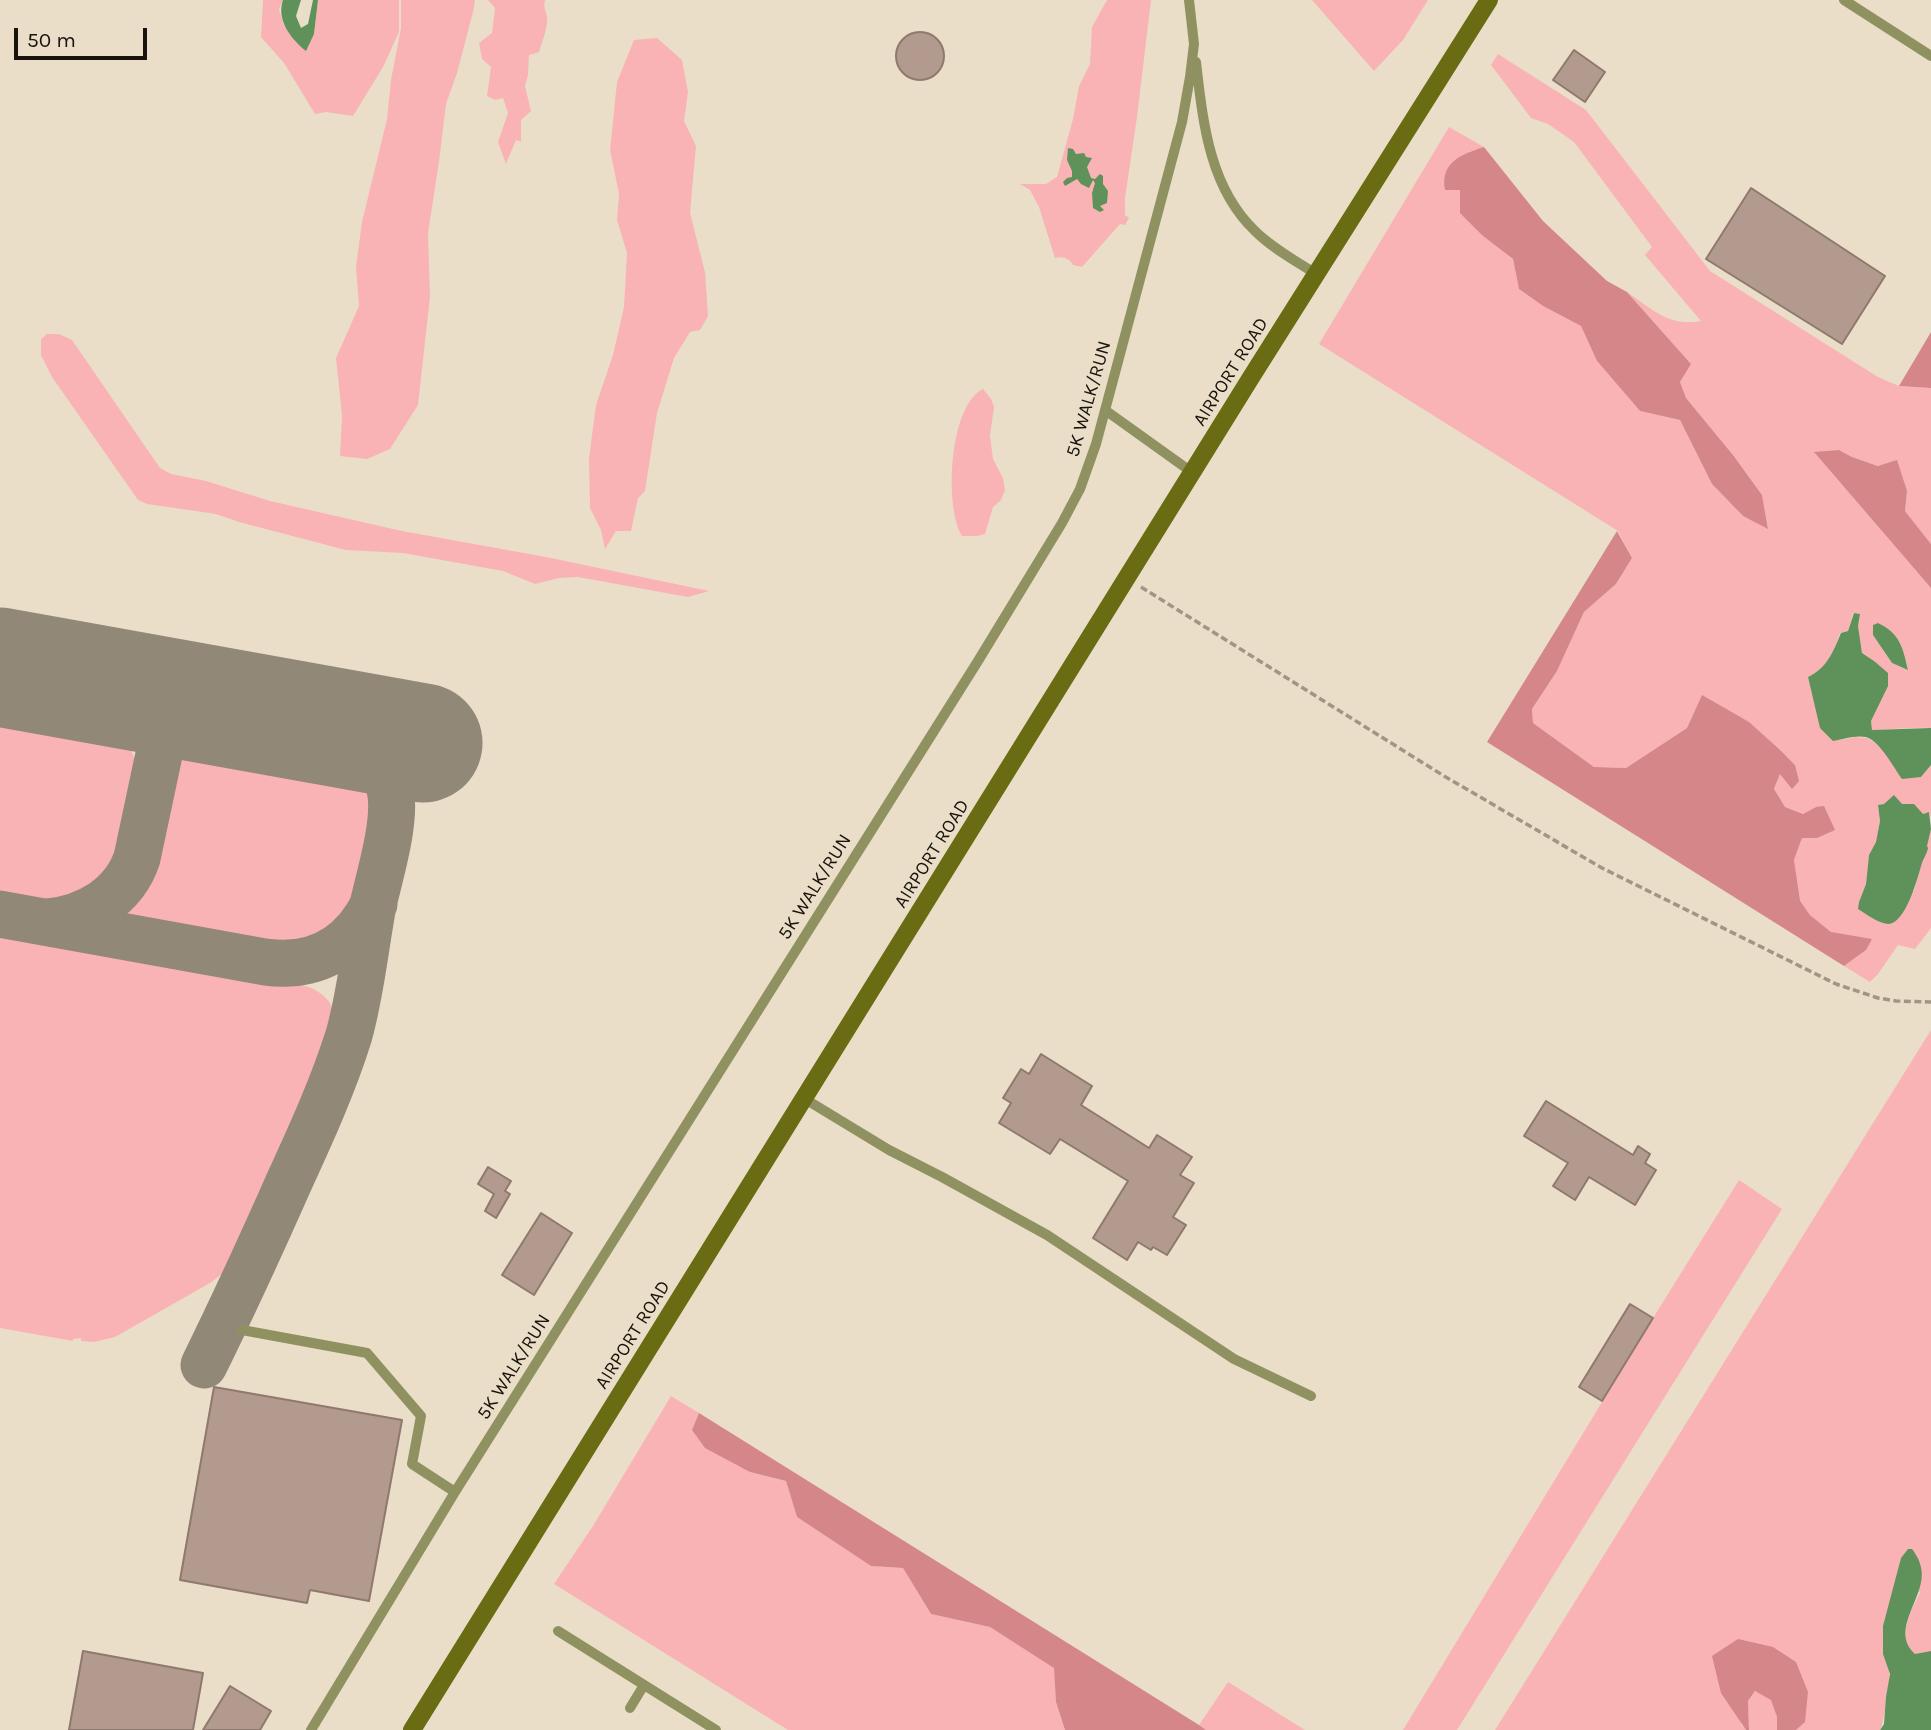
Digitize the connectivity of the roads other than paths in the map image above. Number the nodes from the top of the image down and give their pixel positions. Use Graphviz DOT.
graph roads {
  1 [pos="1189,0"];
  2 [pos="1489,0"];
  3 [pos="1844,0"];
  4 [pos="1194,44"];
  5 [pos="1931,55"];
  6 [pos="1316,274"];
  7 [pos="1105,410"];
  8 [pos="1193,473"];
  9 [pos="805,1099"];
  10 [pos="242,1330"];
  11 [pos="1311,1396"];
  12 [pos="456,1492"];
  13 [pos="558,1631"];
  14 [pos="644,1685"];
  15 [pos="630,1708"];
  16 [pos="708,1728"];
  17 [pos="311,1730"];
  18 [pos="412,1730"];
  1 -- 4 [label="lane, 5K WALK/RUN"];
  2 -- 6 [label="main road, AIRPORT ROAD"];
  3 -- 5 [label="lane"];
  4 -- 6 [label="lane"];
  4 -- 7 [label="lane, 5K WALK/RUN"];
  6 -- 8 [label="main road, AIRPORT ROAD"];
  7 -- 8 [label="lane"];
  7 -- 12 [label="lane, 5K WALK/RUN"];
  8 -- 9 [label="main road, AIRPORT ROAD"];
  9 -- 11 [label="lane"];
  9 -- 18 [label="main road, AIRPORT ROAD"];
  10 -- 12 [label="lane"];
  12 -- 17 [label="lane, 5K WALK/RUN"];
  13 -- 14 [label="lane"];
  14 -- 15 [label="lane"];
  14 -- 16 [label="lane"];
}
